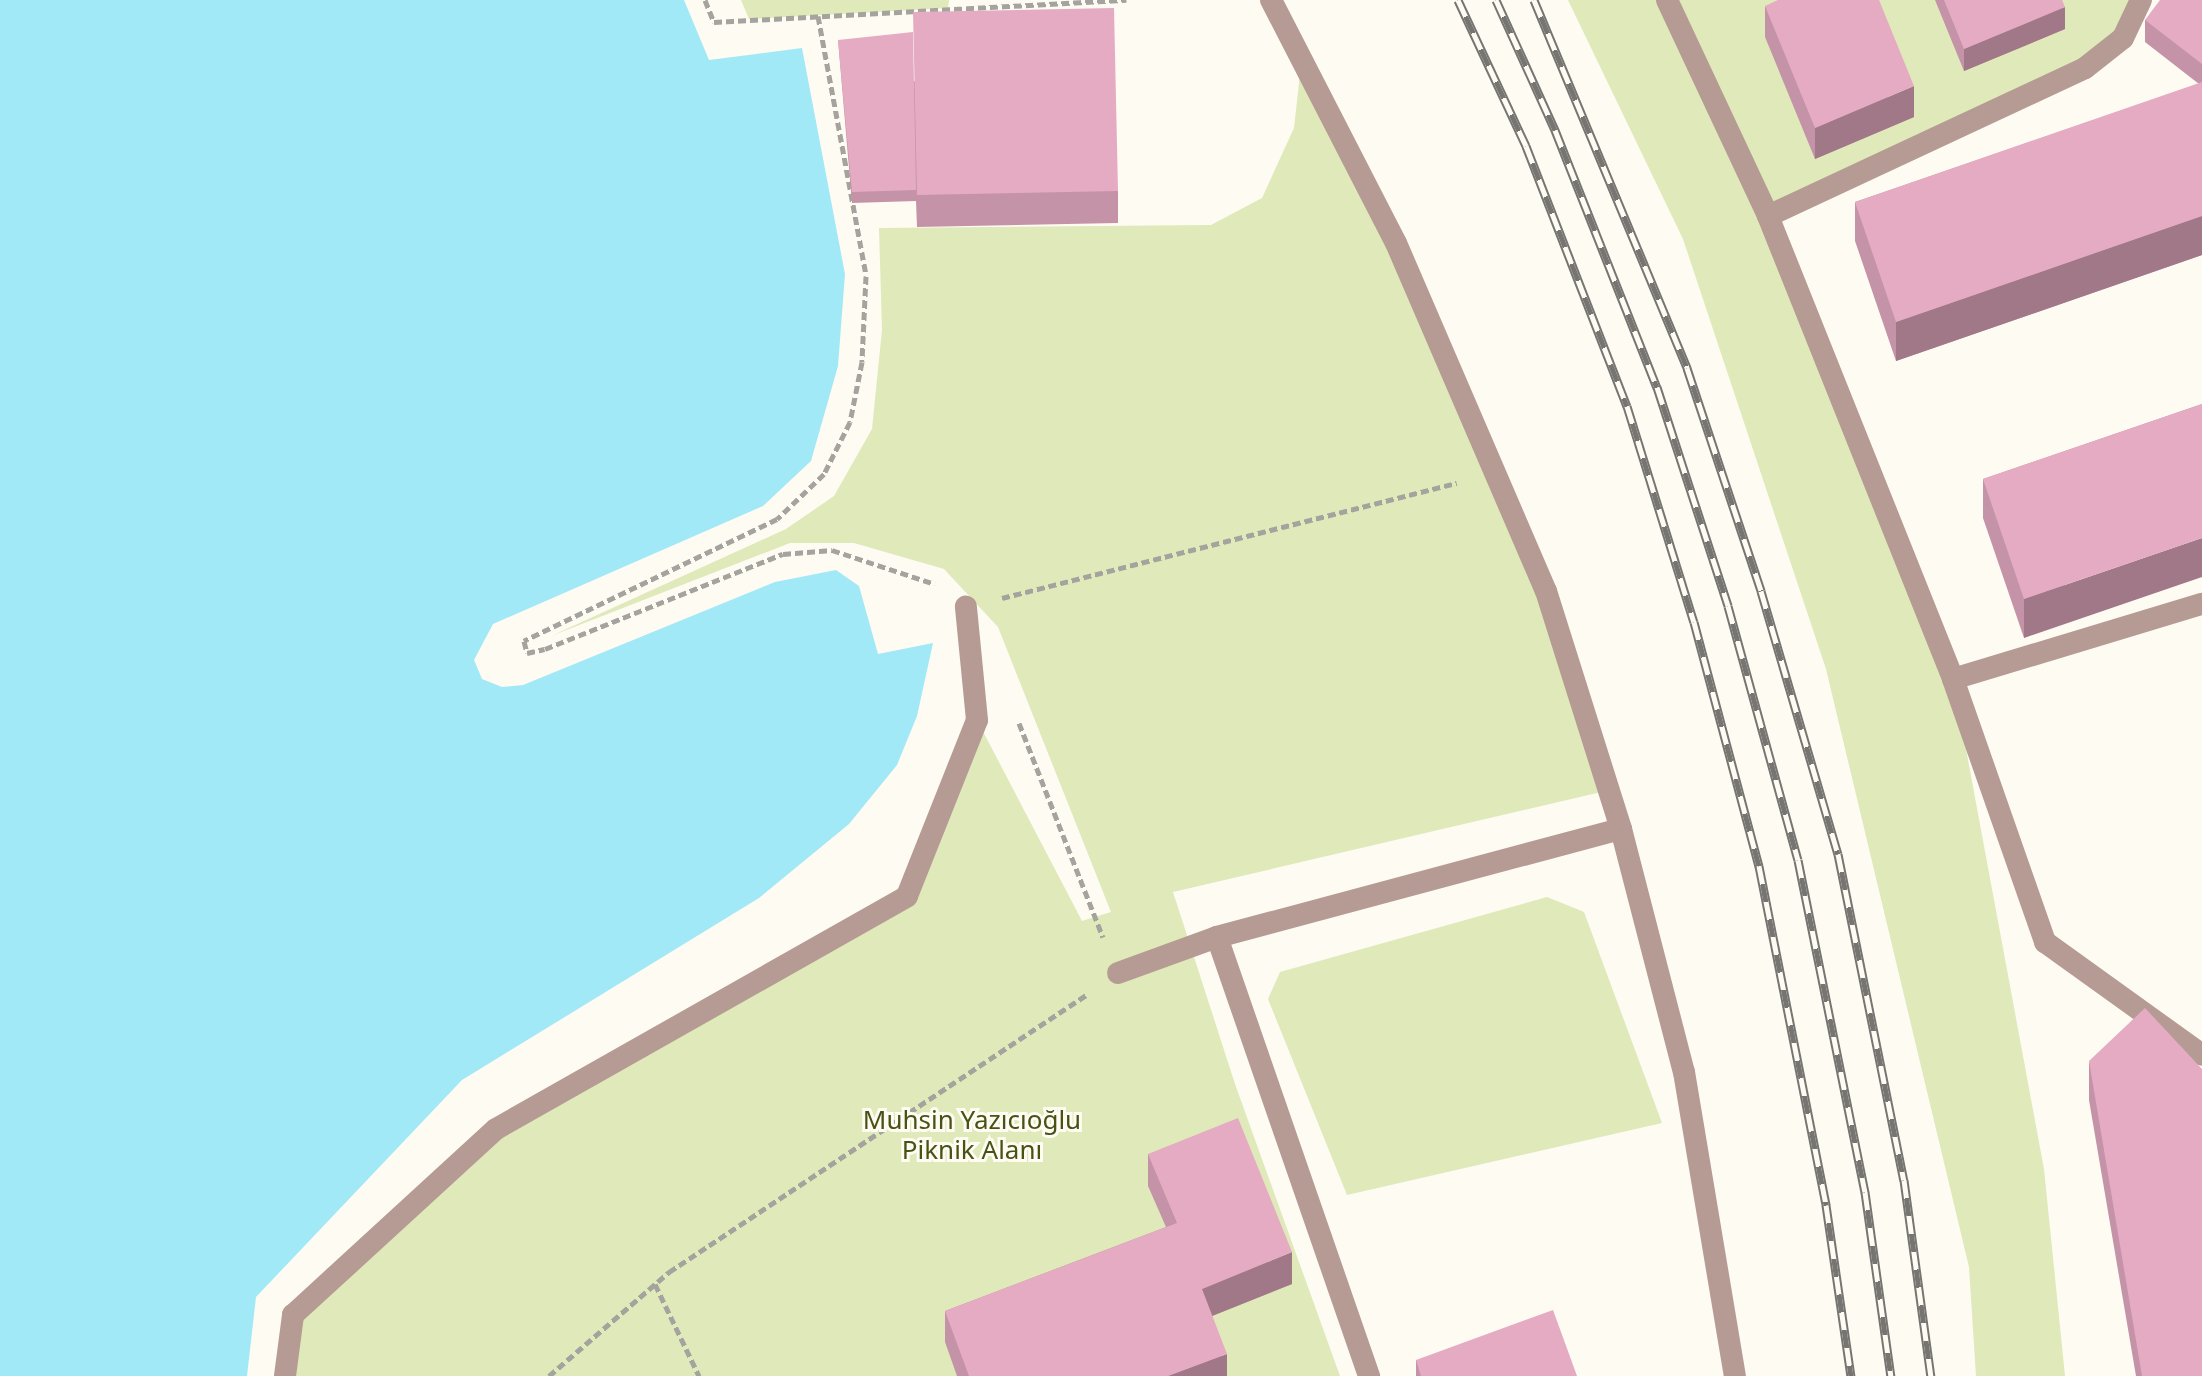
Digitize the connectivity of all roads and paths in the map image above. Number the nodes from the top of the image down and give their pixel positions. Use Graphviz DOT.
graph roads {
  1 [pos="705,0"];
  2 [pos="1126,0"];
  3 [pos="1271,0"];
  4 [pos="1667,0"];
  5 [pos="2141,0"];
  6 [pos="996,3"];
  7 [pos="818,16"];
  8 [pos="1768,216"];
  9 [pos="1497,473"];
  10 [pos="2202,604"];
  11 [pos="966,607"];
  12 [pos="1953,679"];
  13 [pos="1016,718"];
  14 [pos="1621,829"];
  15 [pos="1217,937"];
  16 [pos="1118,973"];
  17 [pos="2202,1055"];
  18 [pos="655,1284"];
  19 [pos="285,1376"];
  20 [pos="549,1376"];
  21 [pos="699,1376"];
  22 [pos="1369,1376"];
  23 [pos="1735,1376"];
  1 -- 7 [label="path"];
  2 -- 6 [label="path"];
  3 -- 9 [label="street"];
  4 -- 8 [label="street"];
  5 -- 8 [label="street"];
  6 -- 7 [label="path"];
  7 -- 11 [label="path"];
  8 -- 12 [label="street"];
  9 -- 11 [label="path"];
  9 -- 14 [label="street"];
  10 -- 12 [label="street"];
  11 -- 19 [label="street"];
  12 -- 17 [label="street"];
  13 -- 16 [label="path"];
  14 -- 15 [label="street"];
  14 -- 23 [label="street"];
  15 -- 16 [label="street"];
  15 -- 22 [label="street"];
  16 -- 18 [label="path"];
  18 -- 20 [label="path"];
  18 -- 21 [label="path"];
}
